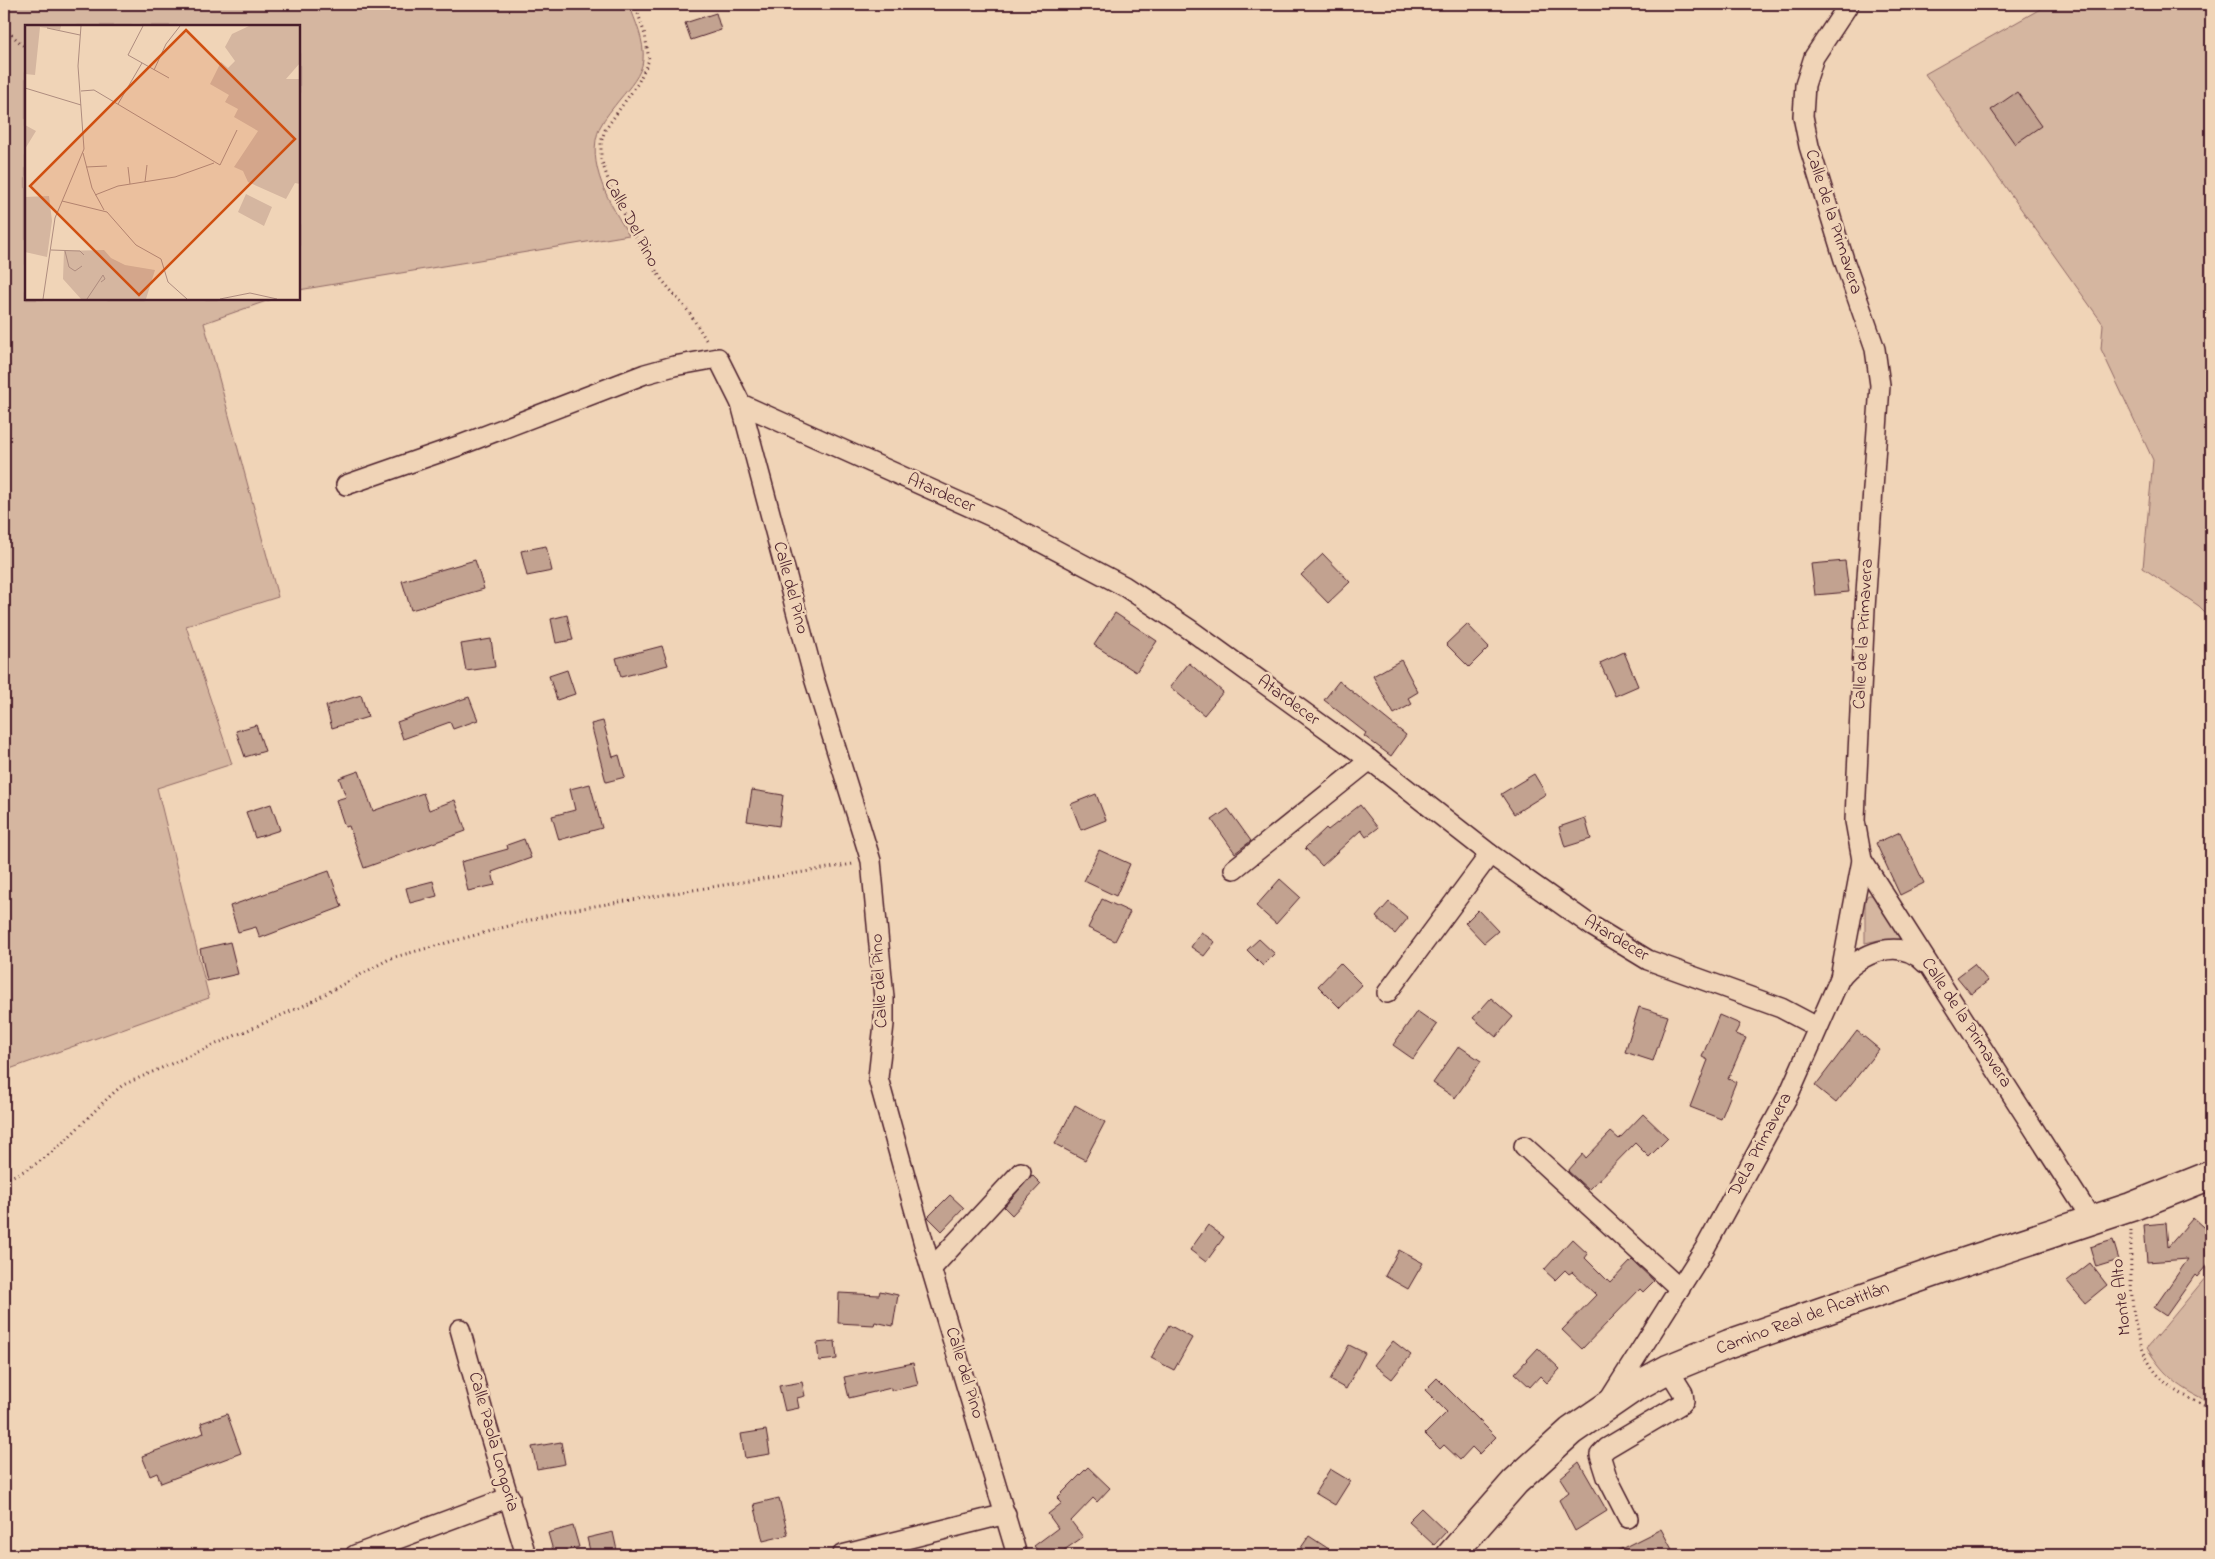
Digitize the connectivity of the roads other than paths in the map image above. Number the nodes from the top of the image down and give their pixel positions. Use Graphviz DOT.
graph roads {
  1 [pos="1849,4"];
  2 [pos="740,404"];
  3 [pos="346,485"];
  4 [pos="1370,760"];
  5 [pos="1490,854"];
  6 [pos="1862,860"];
  7 [pos="1234,870"];
  8 [pos="1935,975"];
  9 [pos="1840,978"];
  10 [pos="1386,994"];
  11 [pos="1817,1027"];
  12 [pos="1524,1146"];
  13 [pos="1022,1172"];
  14 [pos="2211,1175"];
  15 [pos="2092,1220"];
  16 [pos="932,1268"];
  17 [pos="1680,1289"];
  18 [pos="460,1328"];
  19 [pos="1668,1369"];
  20 [pos="1604,1407"];
  21 [pos="510,1497"];
  22 [pos="1006,1514"];
  23 [pos="1628,1518"];
  24 [pos="355,1555"];
  25 [pos="526,1555"];
  26 [pos="842,1555"];
  27 [pos="1018,1555"];
  28 [pos="1451,1555"];
  1 -- 6 [label="street, Calle de la Primavera"];
  2 -- 3 [label="street"];
  2 -- 4 [label="street, Atardecer"];
  2 -- 16 [label="street, Calle del Pino"];
  4 -- 5 [label="street, Atardecer"];
  4 -- 7 [label="street"];
  5 -- 10 [label="street"];
  5 -- 11 [label="street, Atardecer"];
  6 -- 8 [label="street, Calle de la Primavera"];
  6 -- 9 [label="street, DeLa Primavera"];
  8 -- 9 [label="street"];
  8 -- 15 [label="street, Calle de la Primavera"];
  9 -- 11 [label="street, DeLa Primavera"];
  11 -- 17 [label="street, DeLa Primavera"];
  12 -- 17 [label="street"];
  13 -- 16 [label="street"];
  14 -- 15 [label="main road, Camino Real de Acatitlán"];
  15 -- 19 [label="main road, Camino Real de Acatitlán"];
  16 -- 22 [label="street, Calle del Pino"];
  17 -- 20 [label="street, DeLa Primavera"];
  18 -- 21 [label="street, Calle Paola Longoria"];
  19 -- 20 [label="main road, Camino Real de Acatitlán"];
  19 -- 23 [label="street"];
  20 -- 28 [label="main road, Camino Real de Acatitlán"];
  21 -- 24 [label="street"];
  21 -- 25 [label="street, Calle Paola Longoria"];
  22 -- 26 [label="street"];
  22 -- 27 [label="street, Calle del Pino"];
}
